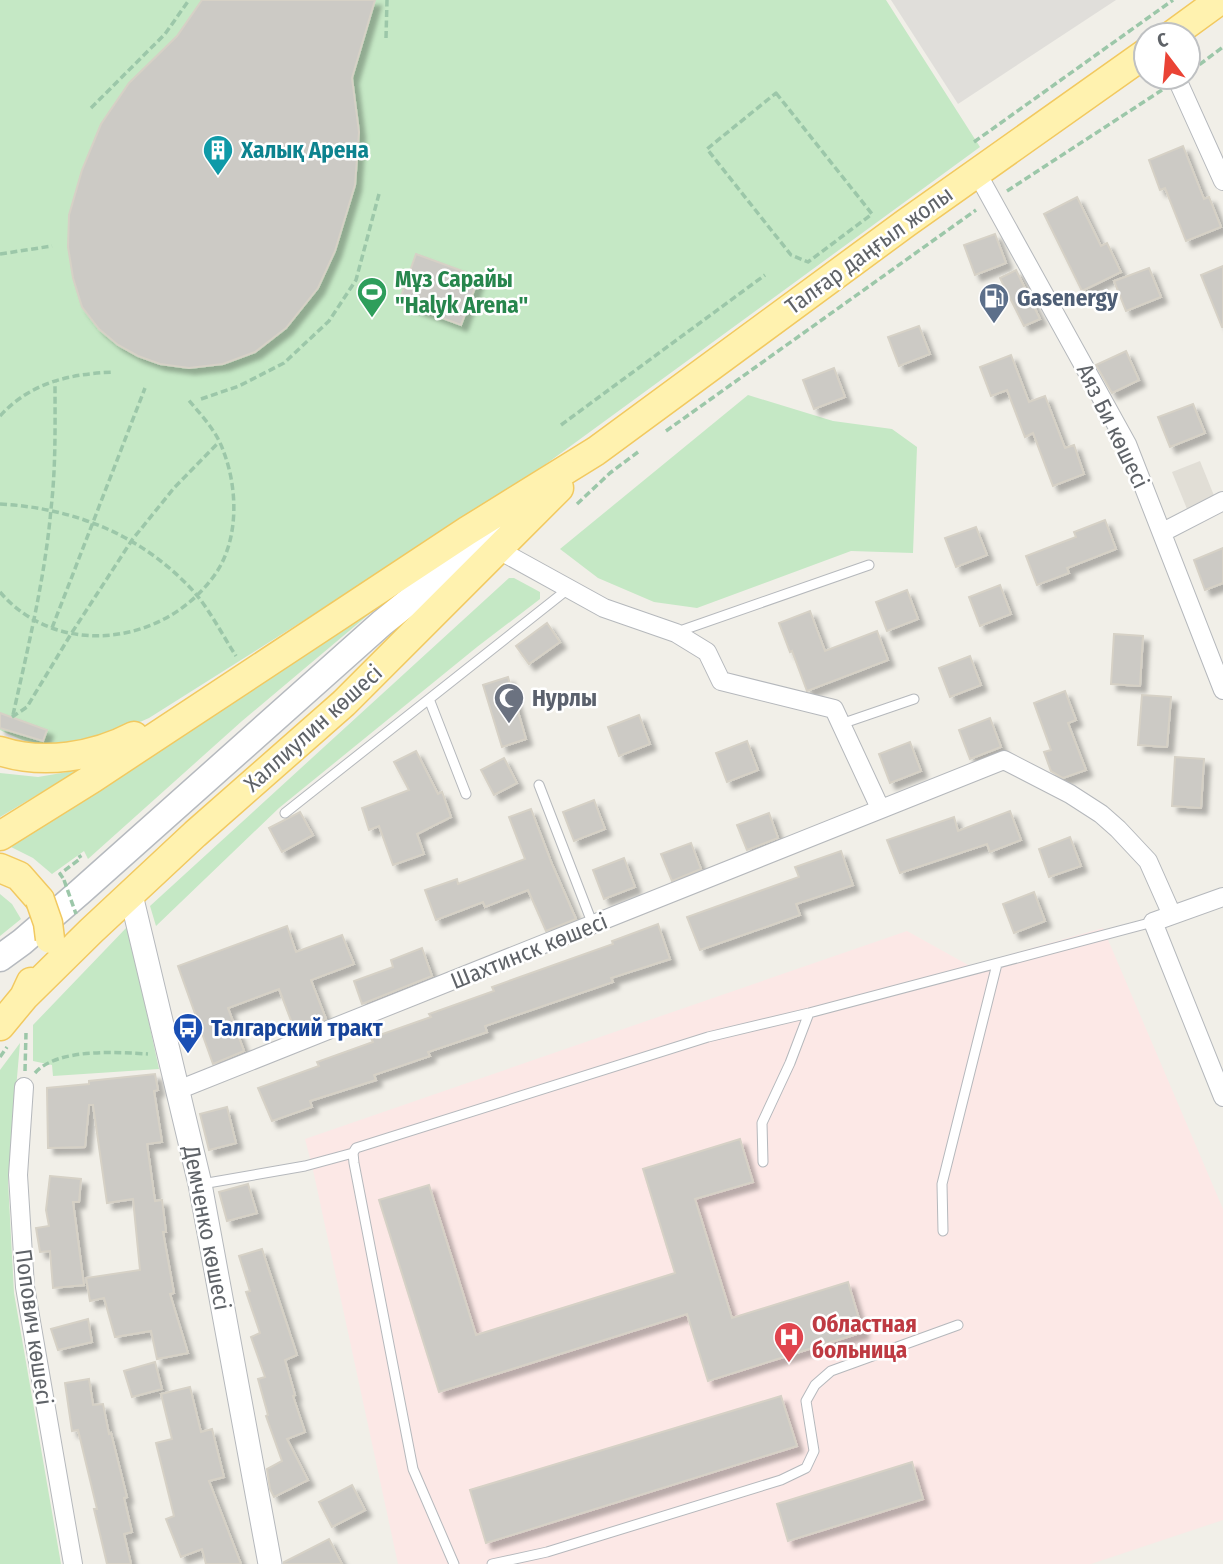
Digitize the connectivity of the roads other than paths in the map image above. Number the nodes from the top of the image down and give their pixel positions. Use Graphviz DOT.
graph roads {
  1 [pos="1220,0"];
  2 [pos="1191,21"];
  3 [pos="1132,63"];
  4 [pos="1187,91"];
  5 [pos="977,173"];
  6 [pos="1223,181"];
  7 [pos="596,451"];
  8 [pos="1223,501"];
  9 [pos="1163,532"];
  10 [pos="497,549"];
  11 [pos="869,565"];
  12 [pos="568,589"];
  13 [pos="676,632"];
  14 [pos="236,673"];
  15 [pos="1223,690"];
  16 [pos="429,699"];
  17 [pos="914,699"];
  18 [pos="841,724"];
  19 [pos="0,751"];
  20 [pos="539,785"];
  21 [pos="466,794"];
  22 [pos="880,808"];
  23 [pos="285,813"];
  24 [pos="0,836"];
  25 [pos="0,868"];
  26 [pos="131,895"];
  27 [pos="1223,897"];
  28 [pos="1172,915"];
  29 [pos="1153,922"];
  30 [pos="593,925"];
  31 [pos="0,958"];
  32 [pos="997,964"];
  33 [pos="24,997"];
  34 [pos="809,1013"];
  35 [pos="10,1034"];
  36 [pos="24,1087"];
  37 [pos="178,1090"];
  38 [pos="1223,1097"];
  39 [pos="353,1153"];
  40 [pos="763,1162"];
  41 [pos="200,1184"];
  42 [pos="943,1231"];
  43 [pos="958,1325"];
  44 [pos="72,1564"];
  45 [pos="270,1564"];
  46 [pos="454,1564"];
  47 [pos="492,1564"];
  1 -- 2 [label="main road"];
  3 -- 5 [label="main road, Талғар даңғыл жолы"];
  4 -- 6 [label="street"];
  5 -- 7 [label="main road, Талғар даңғыл жолы"];
  5 -- 9 [label="street, Аяз Би көшесі"];
  7 -- 10 [label="main road, Халлиулин көшесі"];
  7 -- 14 [label="main road"];
  7 -- 31 [label="main road, Халлиулин көшесі"];
  8 -- 9 [label="street"];
  9 -- 15 [label="street, Аяз Би көшесі"];
  10 -- 12 [label="street"];
  10 -- 26 [label="main road, Халлиулин көшесі"];
  11 -- 13 [label="lane"];
  12 -- 13 [label="street"];
  12 -- 16 [label="lane"];
  13 -- 18 [label="street"];
  14 -- 19 [label="main road"];
  14 -- 24 [label="main road"];
  16 -- 21 [label="lane"];
  16 -- 23 [label="lane"];
  17 -- 18 [label="lane"];
  18 -- 22 [label="street"];
  20 -- 30 [label="lane"];
  22 -- 28 [label="street, Шахтинск көшесі"];
  22 -- 30 [label="street, Шахтинск көшесі"];
  25 -- 33 [label="main road, bridge"];
  26 -- 33 [label="main road, Халлиулин көшесі"];
  26 -- 37 [label="street, Демченко көшесі"];
  27 -- 28 [label="street"];
  28 -- 29 [label="street"];
  29 -- 32 [label="lane"];
  29 -- 38 [label="street"];
  30 -- 37 [label="street, Шахтинск көшесі"];
  32 -- 34 [label="lane"];
  32 -- 42 [label="lane"];
  33 -- 35 [label="main road"];
  34 -- 39 [label="lane"];
  34 -- 40 [label="lane"];
  36 -- 44 [label="street, Попович көшесі"];
  37 -- 41 [label="street, Демченко көшесі"];
  39 -- 41 [label="lane"];
  39 -- 46 [label="lane"];
  41 -- 45 [label="street, Демченко көшесі"];
  43 -- 47 [label="lane"];
}
